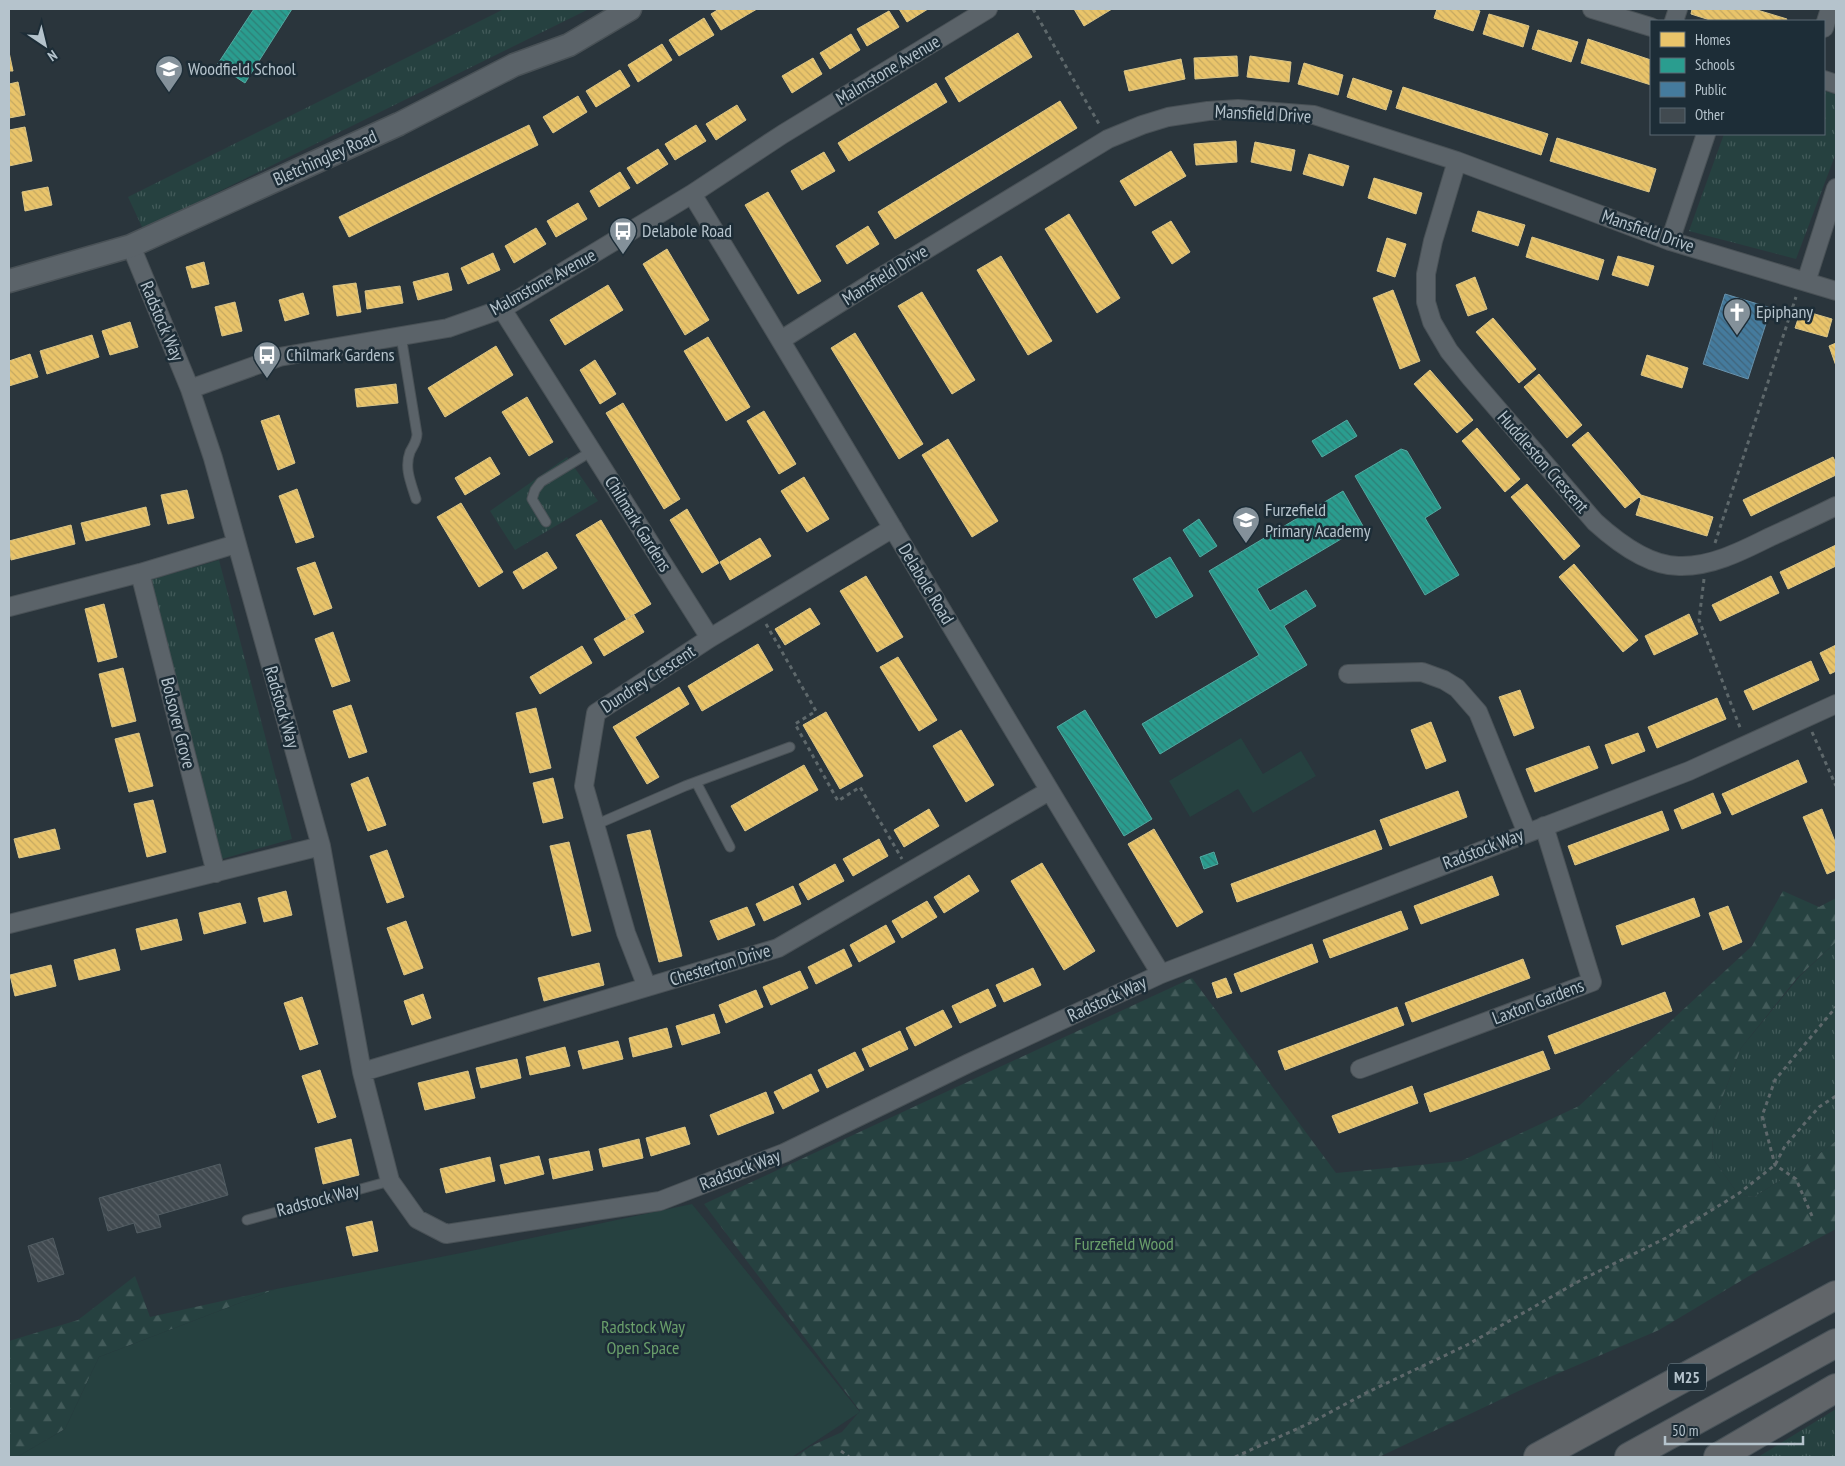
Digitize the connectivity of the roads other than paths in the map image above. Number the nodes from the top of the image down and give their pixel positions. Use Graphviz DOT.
graph roads {
  1 [pos="630,9"];
  2 [pos="988,9"];
  3 [pos="1592,9"];
  4 [pos="1830,9"];
  5 [pos="1825,25"];
  6 [pos="1650,28"];
  7 [pos="1706,135"];
  8 [pos="1457,161"];
  9 [pos="1836,188"];
  10 [pos="692,194"];
  11 [pos="1670,241"];
  12 [pos="131,246"];
  13 [pos="9,281"];
  14 [pos="1804,281"];
  15 [pos="1836,291"];
  16 [pos="502,309"];
  17 [pos="401,336"];
  18 [pos="781,340"];
  19 [pos="190,389"];
  20 [pos="592,451"];
  21 [pos="416,499"];
  22 [pos="1836,506"];
  23 [pos="546,522"];
  24 [pos="893,528"];
  25 [pos="236,544"];
  26 [pos="140,573"];
  27 [pos="9,607"];
  28 [pos="710,638"];
  29 [pos="1348,674"];
  30 [pos="1836,704"];
  31 [pos="790,747"];
  32 [pos="696,782"];
  33 [pos="1049,791"];
  34 [pos="595,825"];
  35 [pos="1544,826"];
  36 [pos="1527,833"];
  37 [pos="321,846"];
  38 [pos="730,847"];
  39 [pos="216,873"];
  40 [pos="9,924"];
  41 [pos="1161,974"];
  42 [pos="647,987"];
  43 [pos="1360,1069"];
  44 [pos="362,1072"];
  45 [pos="390,1181"];
  46 [pos="247,1220"];
  47 [pos="1836,1294"];
  48 [pos="1836,1343"];
  49 [pos="1836,1388"];
  50 [pos="1538,1457"];
  51 [pos="1629,1457"];
  52 [pos="1718,1457"];
  1 -- 12 [label="street, Bletchingley Road"];
  2 -- 10 [label="street, Malmstone Avenue"];
  3 -- 6 [label="street"];
  4 -- 5 [label="street"];
  7 -- 11 [label="street"];
  8 -- 11 [label="street, Mansfield Drive"];
  8 -- 18 [label="street, Mansfield Drive"];
  8 -- 22 [label="street, Huddleston Crescent"];
  9 -- 14 [label="street"];
  10 -- 16 [label="street, Malmstone Avenue"];
  10 -- 18 [label="street, Delabole Road"];
  11 -- 14 [label="street, Mansfield Drive"];
  12 -- 13 [label="street, Bletchingley Road"];
  12 -- 19 [label="street, Radstock Way"];
  14 -- 15 [label="street, Mansfield Drive"];
  16 -- 17 [label="street, Malmstone Avenue"];
  16 -- 20 [label="street, Chilmark Gardens"];
  17 -- 19 [label="street, Malmstone Avenue"];
  17 -- 21 [label="lane"];
  18 -- 24 [label="street, Delabole Road"];
  19 -- 25 [label="street, Radstock Way"];
  20 -- 23 [label="lane"];
  20 -- 28 [label="street, Chilmark Gardens"];
  24 -- 28 [label="street, Dundrey Crescent"];
  24 -- 33 [label="street, Delabole Road"];
  25 -- 26 [label="street"];
  25 -- 37 [label="street, Radstock Way"];
  26 -- 27 [label="street"];
  26 -- 39 [label="street, Bolsover Grove"];
  28 -- 34 [label="street, Dundrey Crescent"];
  29 -- 36 [label="street"];
  30 -- 35 [label="street, Radstock Way"];
  31 -- 32 [label="lane"];
  32 -- 34 [label="lane"];
  32 -- 38 [label="lane"];
  33 -- 41 [label="street, Delabole Road"];
  33 -- 42 [label="street, Chesterton Drive"];
  34 -- 42 [label="street, Dundrey Crescent"];
  35 -- 36 [label="street, Radstock Way"];
  35 -- 43 [label="street, Laxton Gardens"];
  36 -- 41 [label="street, Radstock Way"];
  37 -- 39 [label="street"];
  37 -- 44 [label="street, Radstock Way"];
  39 -- 40 [label="street"];
  41 -- 45 [label="street, Radstock Way"];
  42 -- 44 [label="street, Chesterton Drive"];
  44 -- 45 [label="street, Radstock Way"];
  45 -- 46 [label="lane, Radstock Way"];
  47 -- 50 [label="highway, M25"];
  48 -- 51 [label="highway, M25"];
  49 -- 52 [label="highway"];
}
